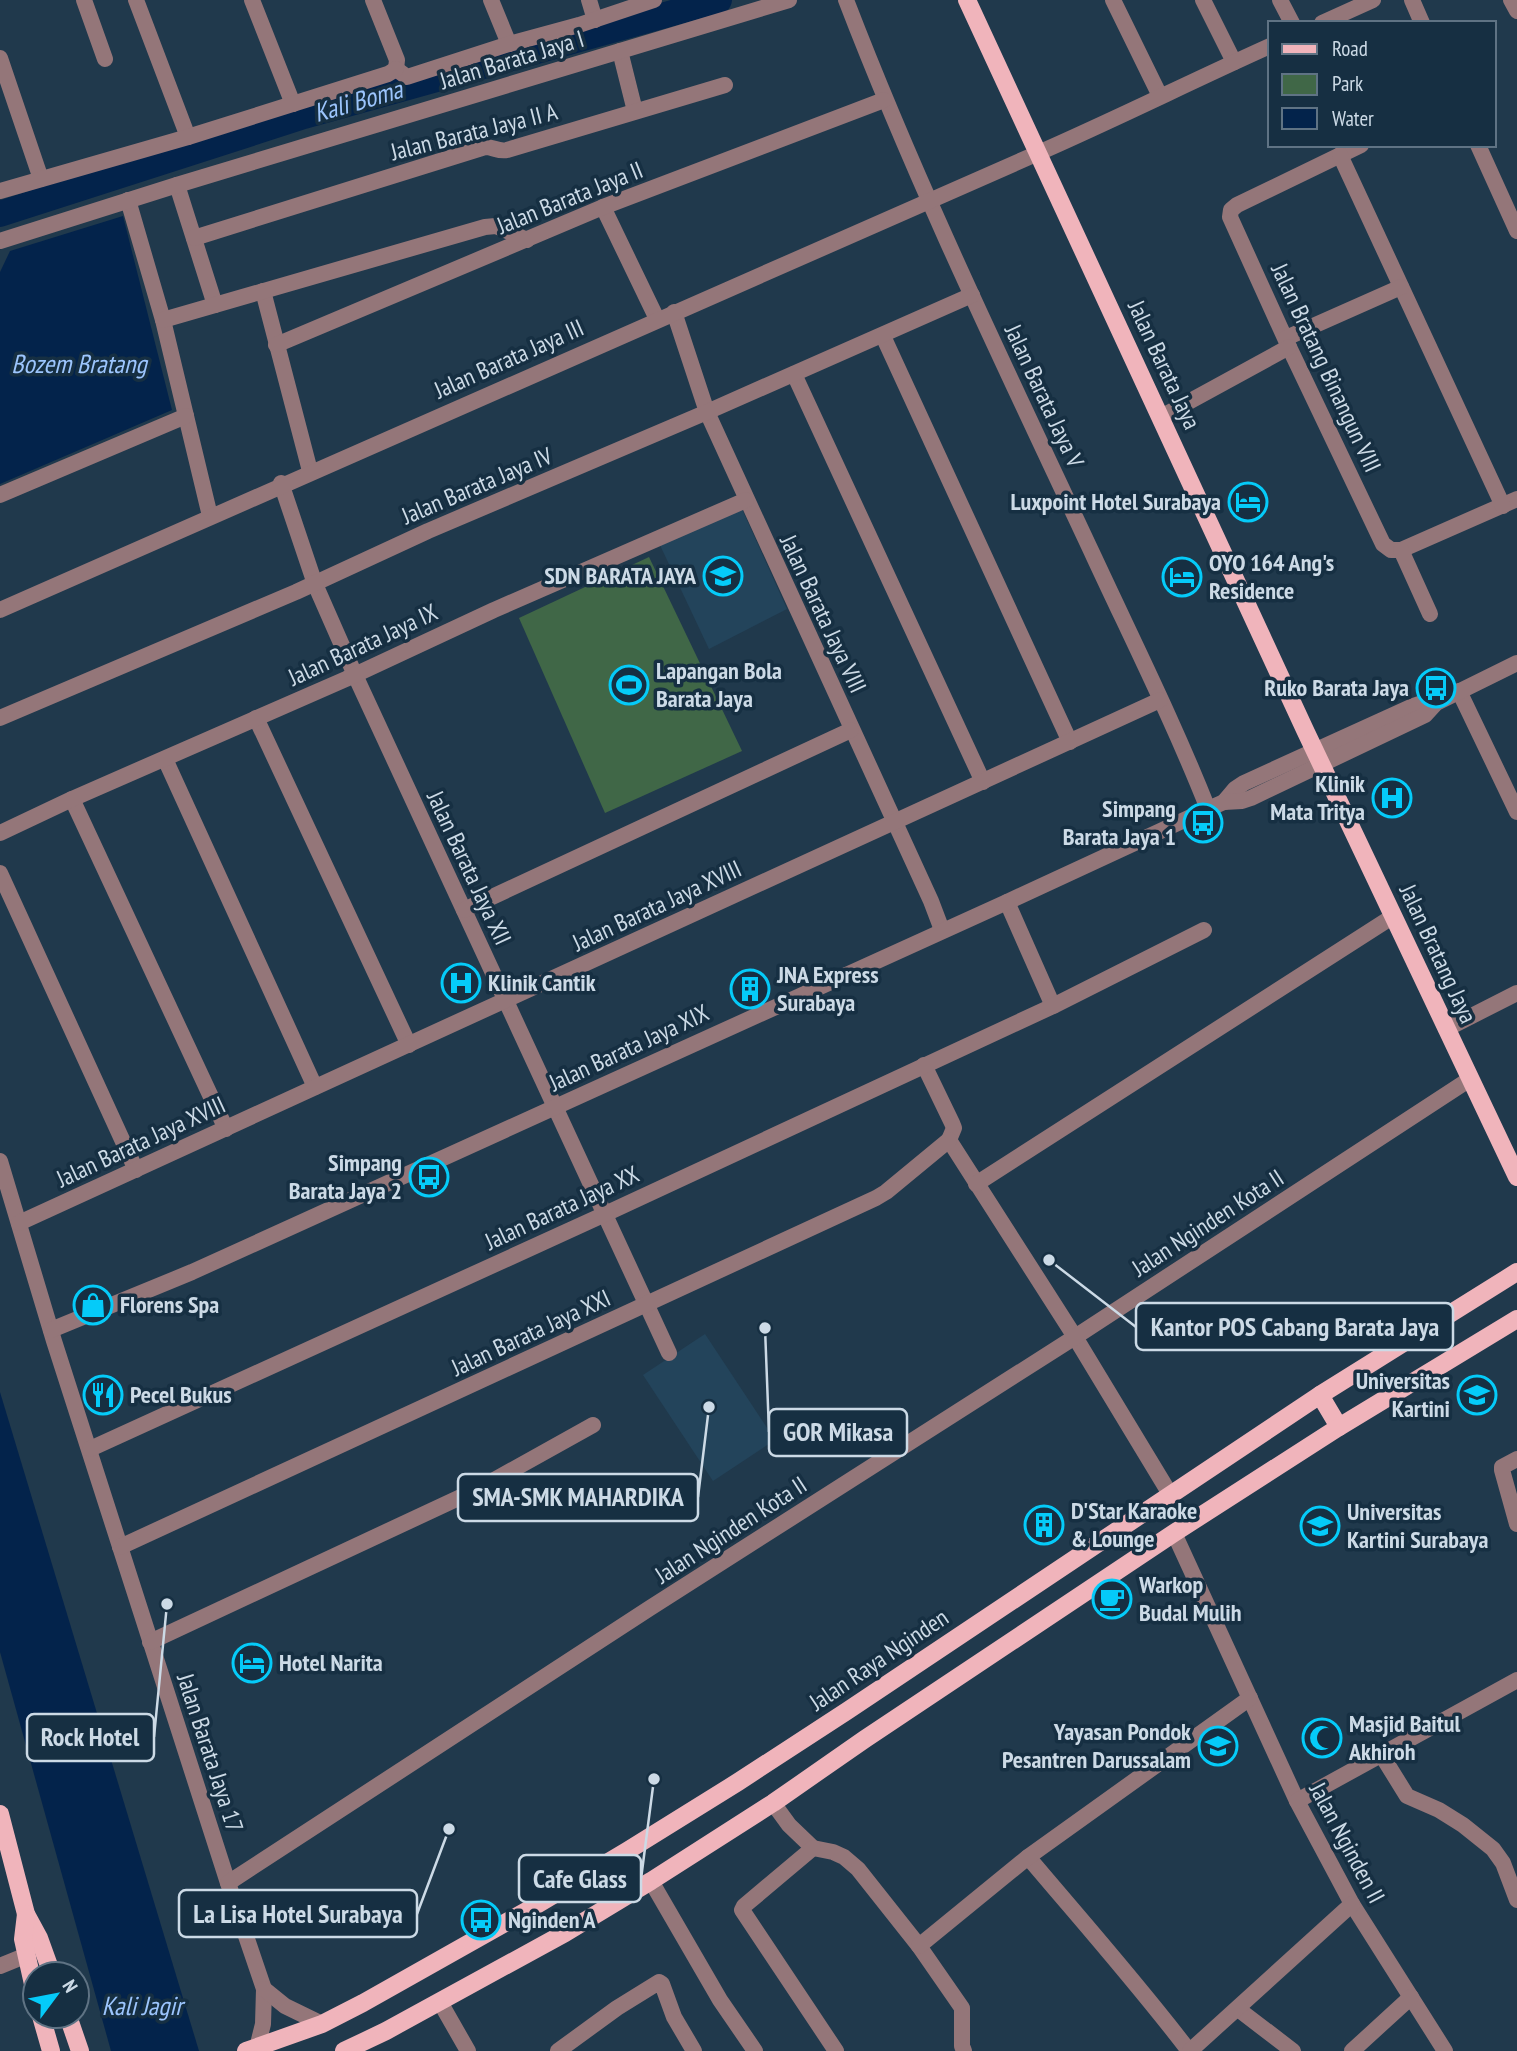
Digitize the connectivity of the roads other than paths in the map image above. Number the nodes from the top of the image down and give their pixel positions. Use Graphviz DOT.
graph roads {
  1 [pos="83,0"];
  2 [pos="136,0"];
  3 [pos="252,0"];
  4 [pos="373,0"];
  5 [pos="491,0"];
  6 [pos="589,0"];
  7 [pos="654,0"];
  8 [pos="789,0"];
  9 [pos="846,0"];
  10 [pos="967,0"];
  11 [pos="1113,0"];
  12 [pos="1203,0"];
  13 [pos="1280,0"];
  14 [pos="1412,0"];
  15 [pos="1511,0"];
  16 [pos="1365,2"];
  17 [pos="763,4"];
  18 [pos="1517,11"];
  19 [pos="595,20"];
  20 [pos="1291,21"];
  21 [pos="1326,21"];
  22 [pos="1421,21"];
  23 [pos="509,44"];
  24 [pos="1268,47"];
  25 [pos="620,51"];
  26 [pos="0,58"];
  27 [pos="105,59"];
  28 [pos="1234,62"];
  29 [pos="396,69"];
  30 [pos="725,85"];
  31 [pos="1160,96"];
  32 [pos="884,100"];
  33 [pos="293,104"];
  34 [pos="635,111"];
  35 [pos="188,137"];
  36 [pos="1358,147"];
  37 [pos="1479,147"];
  38 [pos="1038,153"];
  39 [pos="1340,155"];
  40 [pos="41,179"];
  41 [pos="177,185"];
  42 [pos="0,191"];
  43 [pos="128,200"];
  44 [pos="927,200"];
  45 [pos="603,207"];
  46 [pos="1517,231"];
  47 [pos="194,238"];
  48 [pos="527,240"];
  49 [pos="0,241"];
  50 [pos="1401,288"];
  51 [pos="263,291"];
  52 [pos="972,295"];
  53 [pos="215,305"];
  54 [pos="674,312"];
  55 [pos="657,319"];
  56 [pos="163,320"];
  57 [pos="883,335"];
  58 [pos="1287,343"];
  59 [pos="276,345"];
  60 [pos="794,374"];
  61 [pos="707,412"];
  62 [pos="186,415"];
  63 [pos="1161,417"];
  64 [pos="310,471"];
  65 [pos="281,484"];
  66 [pos="0,495"];
  67 [pos="746,500"];
  68 [pos="1510,503"];
  69 [pos="210,516"];
  70 [pos="1401,550"];
  71 [pos="314,584"];
  72 [pos="0,610"];
  73 [pos="1430,614"];
  74 [pos="1517,663"];
  75 [pos="355,675"];
  76 [pos="1459,691"];
  77 [pos="1160,700"];
  78 [pos="0,718"];
  79 [pos="256,718"];
  80 [pos="851,730"];
  81 [pos="1070,742"];
  82 [pos="165,759"];
  83 [pos="1318,759"];
  84 [pos="983,782"];
  85 [pos="72,799"];
  86 [pos="1208,809"];
  87 [pos="1517,812"];
  88 [pos="894,823"];
  89 [pos="0,833"];
  90 [pos="0,873"];
  91 [pos="1007,902"];
  92 [pos="464,910"];
  93 [pos="1392,917"];
  94 [pos="942,930"];
  95 [pos="1204,930"];
  96 [pos="1517,993"];
  97 [pos="505,1001"];
  98 [pos="1053,1006"];
  99 [pos="1446,1029"];
  100 [pos="409,1045"];
  101 [pos="924,1065"];
  102 [pos="1471,1079"];
  103 [pos="315,1087"];
  104 [pos="554,1108"];
  105 [pos="226,1129"];
  106 [pos="949,1140"];
  107 [pos="0,1161"];
  108 [pos="136,1170"];
  109 [pos="1517,1177"];
  110 [pos="976,1184"];
  111 [pos="603,1215"];
  112 [pos="19,1223"];
  113 [pos="1517,1272"];
  114 [pos="646,1305"];
  115 [pos="1517,1319"];
  116 [pos="51,1330"];
  117 [pos="1075,1337"];
  118 [pos="669,1353"];
  119 [pos="1320,1395"];
  120 [pos="593,1425"];
  121 [pos="1339,1427"];
  122 [pos="90,1449"];
  123 [pos="1517,1459"];
  124 [pos="1170,1494"];
  125 [pos="1517,1524"];
  126 [pos="1174,1533"];
  127 [pos="120,1547"];
  128 [pos="150,1642"];
  129 [pos="1517,1680"];
  130 [pos="1250,1698"];
  131 [pos="847,1712"];
  132 [pos="865,1739"];
  133 [pos="1381,1754"];
  134 [pos="1297,1801"];
  135 [pos="773,1803"];
  136 [pos="0,1814"];
  137 [pos="813,1848"];
  138 [pos="1028,1857"];
  139 [pos="651,1881"];
  140 [pos="228,1883"];
  141 [pos="1517,1900"];
  142 [pos="1352,1904"];
  143 [pos="26,1914"];
  144 [pos="919,1946"];
  145 [pos="27,1955"];
  146 [pos="28,1960"];
  147 [pos="47,1960"];
  148 [pos="0,1966"];
  149 [pos="264,1989"];
  150 [pos="1411,1997"];
  151 [pos="440,2001"];
  152 [pos="1238,2009"];
  153 [pos="322,2024"];
  154 [pos="73,2030"];
  155 [pos="252,2049"];
  156 [pos="80,2051"];
  157 [pos="344,2051"];
  158 [pos="468,2051"];
  159 [pos="558,2051"];
  160 [pos="694,2051"];
  161 [pos="755,2051"];
  162 [pos="836,2051"];
  163 [pos="964,2051"];
  164 [pos="1190,2051"];
  165 [pos="1293,2051"];
  166 [pos="1352,2051"];
  167 [pos="1445,2051"];
  1 -- 27 [label="street"];
  2 -- 35 [label="street"];
  3 -- 33 [label="street"];
  4 -- 29 [label="street"];
  5 -- 23 [label="street"];
  6 -- 19 [label="street"];
  7 -- 19 [label="street"];
  8 -- 17 [label="street, Jalan Barata Jaya I"];
  9 -- 32 [label="street, Jalan Barata Jaya V"];
  10 -- 38 [label="main road, Jalan Barata Jaya"];
  11 -- 31 [label="street"];
  12 -- 28 [label="street"];
  13 -- 20 [label="street"];
  14 -- 22 [label="street"];
  15 -- 18 [label="street"];
  16 -- 21 [label="street"];
  17 -- 25 [label="street, Jalan Barata Jaya I"];
  19 -- 23 [label="street"];
  23 -- 29 [label="street"];
  24 -- 28 [label="street, Jalan Barata Jaya III"];
  25 -- 34 [label="street"];
  25 -- 41 [label="street, Jalan Barata Jaya I"];
  26 -- 40 [label="street"];
  28 -- 31 [label="street, Jalan Barata Jaya III"];
  29 -- 33 [label="street"];
  30 -- 34 [label="street, Jalan Barata Jaya II A"];
  31 -- 38 [label="street, Jalan Barata Jaya III"];
  32 -- 44 [label="street, Jalan Barata Jaya V"];
  32 -- 45 [label="street, Jalan Barata Jaya II"];
  33 -- 35 [label="street"];
  34 -- 47 [label="street, Jalan Barata Jaya II A"];
  35 -- 40 [label="street"];
  36 -- 39 [label="street, Jalan Bratang Binangun VIII"];
  37 -- 46 [label="street"];
  38 -- 44 [label="street, Jalan Barata Jaya III"];
  38 -- 63 [label="main road, Jalan Barata Jaya"];
  39 -- 50 [label="street"];
  39 -- 58 [label="street, Jalan Bratang Binangun VIII"];
  40 -- 42 [label="street"];
  41 -- 43 [label="street, Jalan Barata Jaya I"];
  41 -- 47 [label="street"];
  43 -- 49 [label="street, Jalan Barata Jaya I"];
  43 -- 56 [label="street"];
  44 -- 52 [label="street, Jalan Barata Jaya V"];
  44 -- 54 [label="street, Jalan Barata Jaya III"];
  45 -- 48 [label="street, Jalan Barata Jaya II"];
  45 -- 55 [label="street"];
  47 -- 53 [label="street"];
  48 -- 51 [label="street"];
  48 -- 59 [label="street, Jalan Barata Jaya II"];
  50 -- 58 [label="street"];
  50 -- 68 [label="street"];
  51 -- 53 [label="street"];
  51 -- 59 [label="street"];
  52 -- 57 [label="street, Jalan Barata Jaya IV"];
  52 -- 77 [label="street, Jalan Barata Jaya V"];
  53 -- 56 [label="street"];
  54 -- 55 [label="street, Jalan Barata Jaya III"];
  54 -- 61 [label="street, Jalan Barata Jaya VIII"];
  55 -- 64 [label="street, Jalan Barata Jaya III"];
  56 -- 62 [label="street"];
  57 -- 60 [label="street, Jalan Barata Jaya IV"];
  57 -- 81 [label="street"];
  58 -- 63 [label="street"];
  58 -- 70 [label="street, Jalan Bratang Binangun VIII"];
  59 -- 64 [label="street"];
  60 -- 61 [label="street, Jalan Barata Jaya IV"];
  60 -- 84 [label="street"];
  61 -- 67 [label="street, Jalan Barata Jaya VIII"];
  61 -- 71 [label="street, Jalan Barata Jaya IV"];
  62 -- 66 [label="street"];
  62 -- 69 [label="street"];
  63 -- 83 [label="main road, Jalan Barata Jaya"];
  64 -- 65 [label="street, Jalan Barata Jaya III"];
  65 -- 69 [label="street, Jalan Barata Jaya III"];
  65 -- 71 [label="street, Jalan Barata Jaya XII"];
  67 -- 75 [label="street, Jalan Barata Jaya IX"];
  67 -- 80 [label="street, Jalan Barata Jaya VIII"];
  68 -- 70 [label="street"];
  69 -- 72 [label="street, Jalan Barata Jaya III"];
  70 -- 73 [label="street"];
  71 -- 75 [label="street, Jalan Barata Jaya XII"];
  71 -- 78 [label="street, Jalan Barata Jaya IV"];
  74 -- 76 [label="street, Jalan Barata Jaya XIX"];
  75 -- 79 [label="street, Jalan Barata Jaya IX"];
  75 -- 92 [label="street, Jalan Barata Jaya XII"];
  76 -- 83 [label="street, Jalan Barata Jaya XIX"];
  76 -- 87 [label="street"];
  77 -- 81 [label="street, Jalan Barata Jaya XVIII"];
  77 -- 86 [label="street, Jalan Barata Jaya V"];
  79 -- 82 [label="street, Jalan Barata Jaya IX"];
  79 -- 100 [label="street"];
  80 -- 88 [label="street, Jalan Barata Jaya VIII"];
  80 -- 92 [label="street"];
  81 -- 84 [label="street, Jalan Barata Jaya XVIII"];
  82 -- 85 [label="street, Jalan Barata Jaya IX"];
  82 -- 103 [label="street"];
  83 -- 86 [label="street, Jalan Barata Jaya XIX"];
  83 -- 93 [label="main road, Jalan Bratang Jaya"];
  84 -- 88 [label="street, Jalan Barata Jaya XVIII"];
  85 -- 89 [label="street, Jalan Barata Jaya IX"];
  85 -- 105 [label="street"];
  86 -- 91 [label="street, Jalan Barata Jaya XIX"];
  88 -- 94 [label="street, Jalan Barata Jaya VIII"];
  88 -- 97 [label="street, Jalan Barata Jaya XVIII"];
  90 -- 108 [label="street"];
  91 -- 94 [label="street, Jalan Barata Jaya XIX"];
  91 -- 98 [label="street"];
  92 -- 97 [label="street, Jalan Barata Jaya XII"];
  93 -- 99 [label="main road, Jalan Bratang Jaya"];
  93 -- 110 [label="street"];
  94 -- 104 [label="street, Jalan Barata Jaya XIX"];
  95 -- 98 [label="street, Jalan Barata Jaya XX"];
  96 -- 99 [label="street"];
  97 -- 100 [label="street, Jalan Barata Jaya XVIII"];
  97 -- 104 [label="street, Jalan Barata Jaya XII"];
  98 -- 101 [label="street, Jalan Barata Jaya XX"];
  99 -- 102 [label="main road, Jalan Bratang Jaya"];
  100 -- 103 [label="street, Jalan Barata Jaya XVIII"];
  101 -- 106 [label="street"];
  101 -- 111 [label="street, Jalan Barata Jaya XX"];
  102 -- 109 [label="main road, Jalan Bratang Jaya"];
  102 -- 117 [label="street, Jalan Nginden Kota II"];
  103 -- 105 [label="street, Jalan Barata Jaya XVIII"];
  104 -- 111 [label="street, Jalan Barata Jaya XII"];
  104 -- 116 [label="street, Jalan Barata Jaya XIX"];
  105 -- 108 [label="street, Jalan Barata Jaya XVIII"];
  106 -- 110 [label="street"];
  106 -- 114 [label="street, Jalan Barata Jaya XXI"];
  107 -- 112 [label="street, Jalan Barata Jaya 17"];
  108 -- 112 [label="street, Jalan Barata Jaya XVIII"];
  110 -- 117 [label="street"];
  111 -- 114 [label="street, Jalan Barata Jaya XII"];
  111 -- 122 [label="street, Jalan Barata Jaya XX"];
  112 -- 116 [label="street, Jalan Barata Jaya 17"];
  113 -- 119 [label="main road, Jalan Raya Nginden"];
  114 -- 118 [label="street, Jalan Barata Jaya XII"];
  114 -- 127 [label="street, Jalan Barata Jaya XXI"];
  115 -- 121 [label="main road"];
  116 -- 122 [label="street, Jalan Barata Jaya 17"];
  117 -- 124 [label="street"];
  117 -- 140 [label="street, Jalan Nginden Kota II"];
  119 -- 121 [label="main road"];
  119 -- 124 [label="main road, Jalan Raya Nginden"];
  120 -- 128 [label="street"];
  121 -- 126 [label="main road"];
  122 -- 127 [label="street, Jalan Barata Jaya 17"];
  123 -- 125 [label="street"];
  124 -- 131 [label="main road, Jalan Raya Nginden"];
  126 -- 130 [label="street, Jalan Nginden II"];
  126 -- 132 [label="main road"];
  127 -- 128 [label="street, Jalan Barata Jaya 17"];
  128 -- 140 [label="street, Jalan Barata Jaya 17"];
  129 -- 133 [label="street"];
  130 -- 134 [label="street, Jalan Nginden II"];
  130 -- 138 [label="street"];
  131 -- 132 [label="main road"];
  131 -- 153 [label="main road, Jalan Raya Nginden"];
  132 -- 135 [label="main road"];
  133 -- 134 [label="street"];
  133 -- 141 [label="street"];
  134 -- 142 [label="street, Jalan Nginden II"];
  135 -- 137 [label="street"];
  135 -- 139 [label="main road"];
  136 -- 143 [label="main road"];
  137 -- 144 [label="street"];
  137 -- 162 [label="street"];
  138 -- 144 [label="street"];
  138 -- 164 [label="street"];
  139 -- 151 [label="main road"];
  139 -- 161 [label="street"];
  140 -- 149 [label="street, Jalan Barata Jaya 17"];
  142 -- 150 [label="street, Jalan Nginden II"];
  142 -- 152 [label="street"];
  143 -- 145 [label="main road"];
  143 -- 147 [label="main road"];
  144 -- 163 [label="street"];
  145 -- 146 [label="main road"];
  145 -- 148 [label="street"];
  149 -- 153 [label="street"];
  149 -- 155 [label="street, Jalan Barata Jaya 17"];
  150 -- 166 [label="street"];
  150 -- 167 [label="street, Jalan Nginden II"];
  151 -- 157 [label="main road"];
  151 -- 158 [label="street"];
  152 -- 164 [label="street"];
  152 -- 165 [label="street"];
  153 -- 155 [label="main road, Jalan Raya Nginden"];
  154 -- 156 [label="main road"];
  159 -- 160 [label="street"];
}
